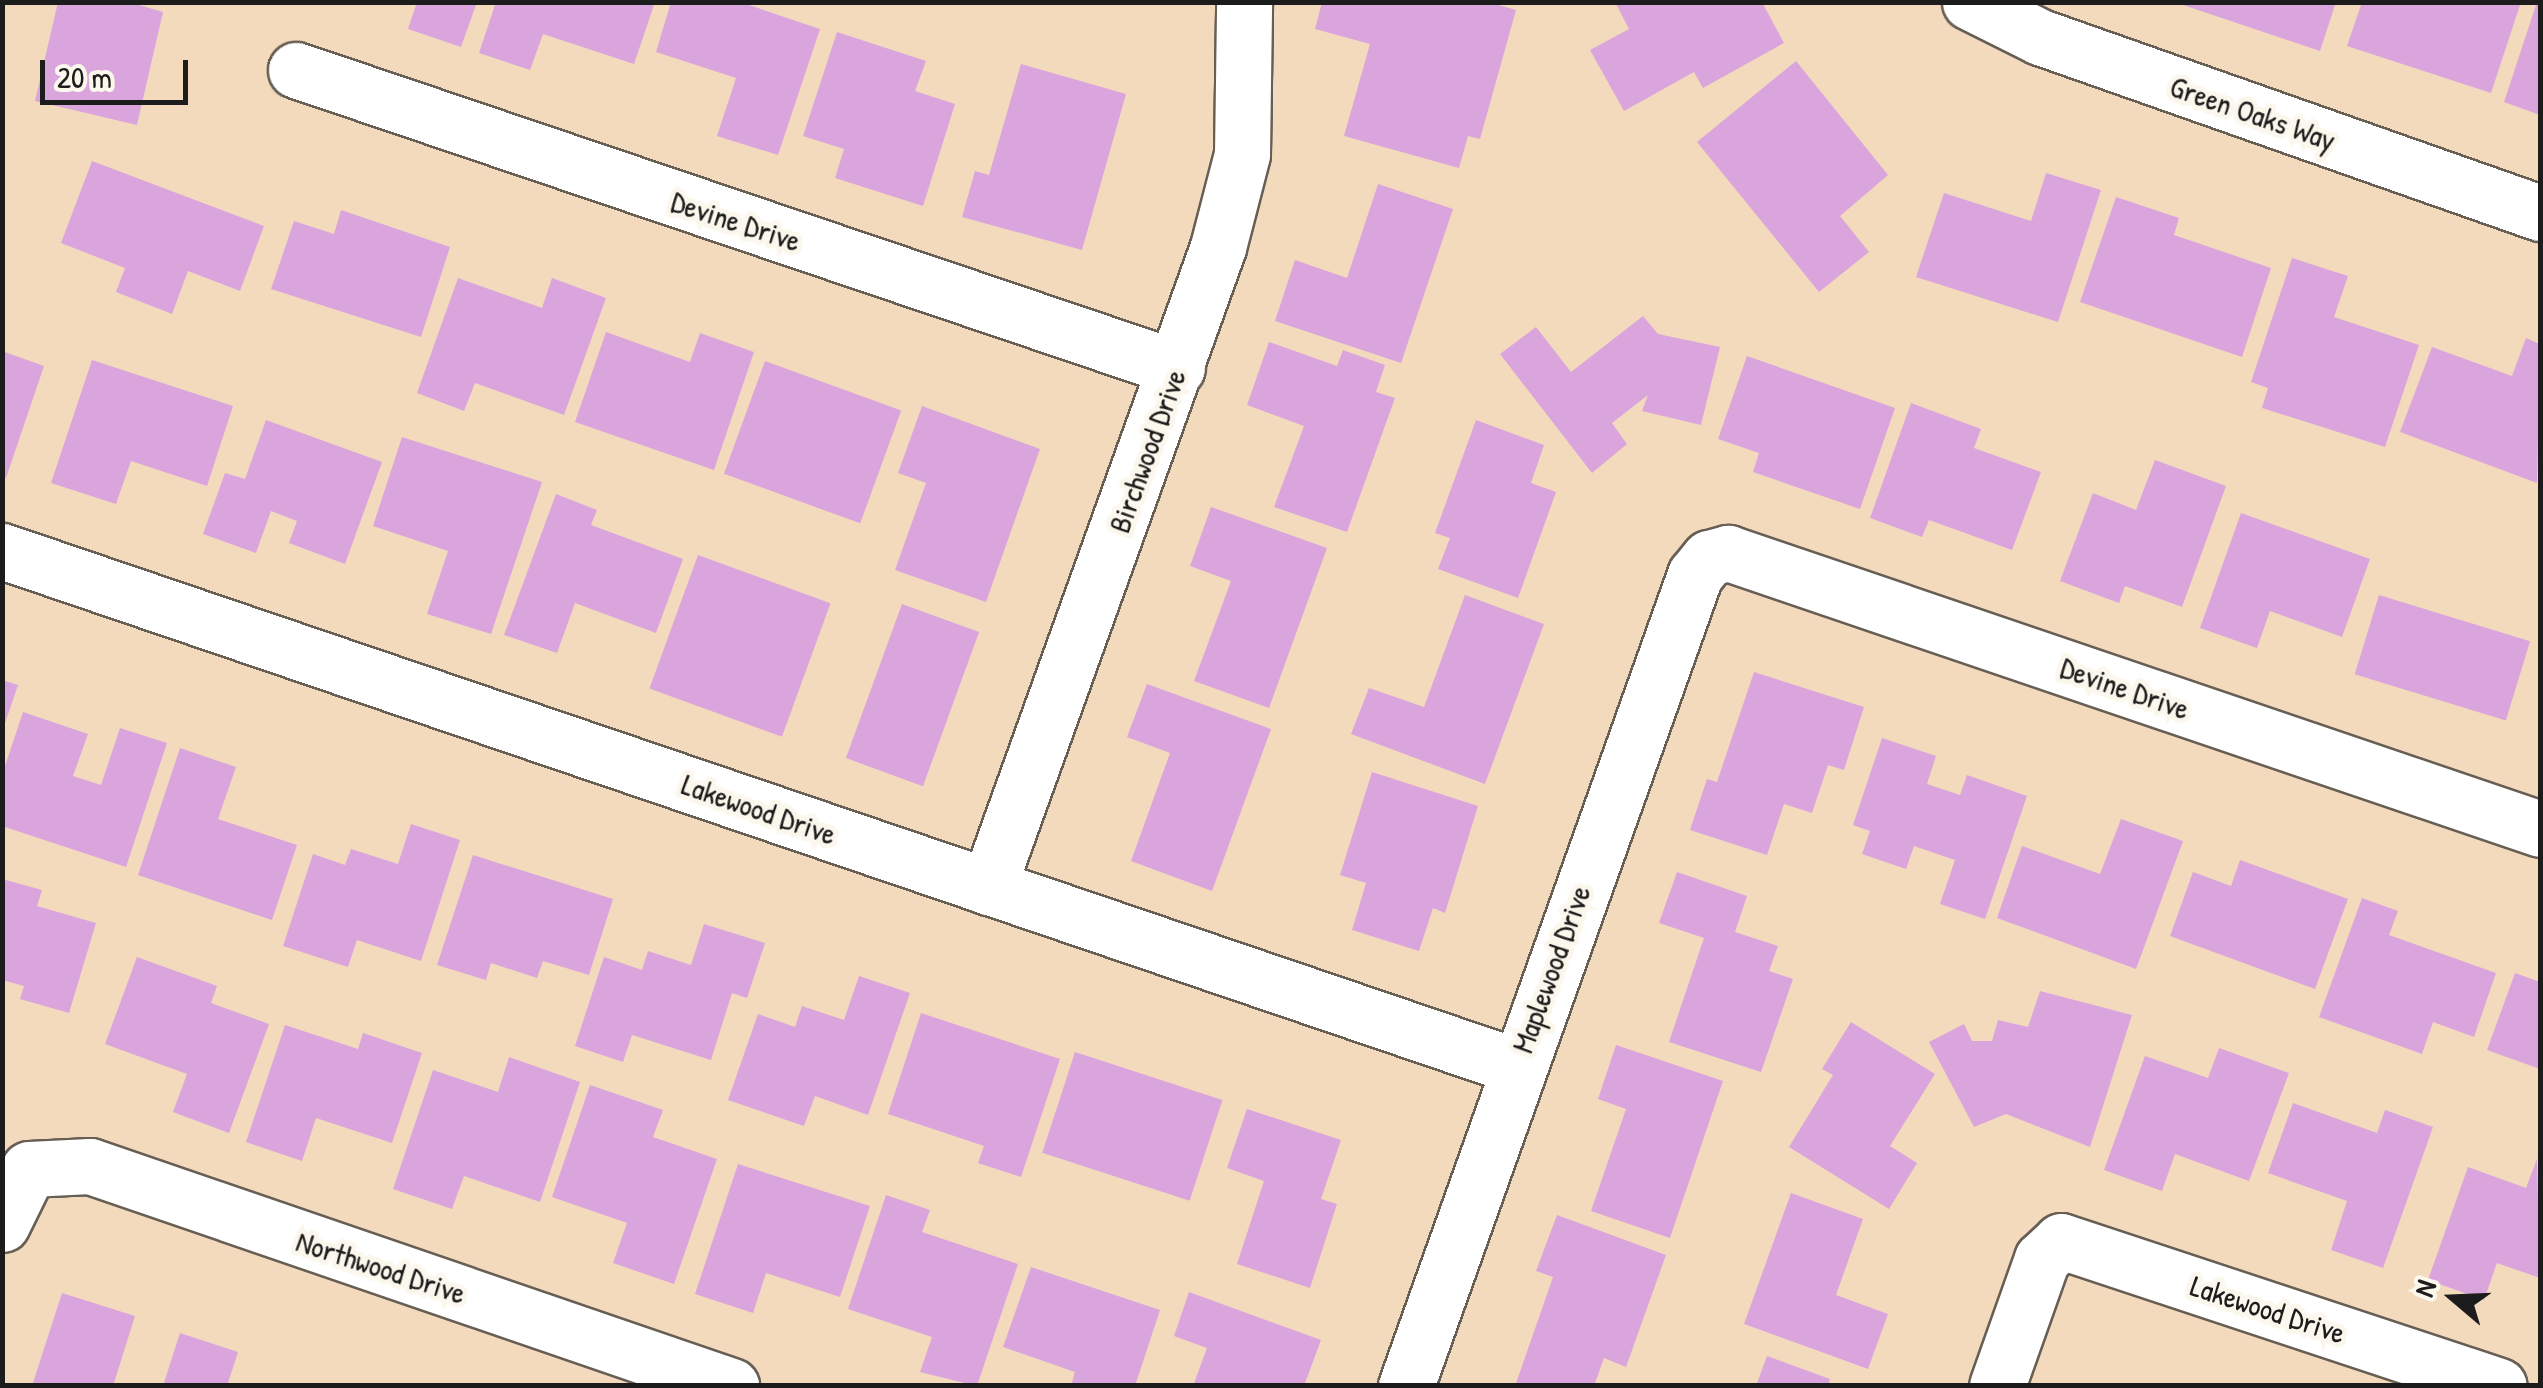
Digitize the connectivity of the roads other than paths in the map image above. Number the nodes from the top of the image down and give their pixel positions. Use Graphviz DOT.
graph roads {
  1 [pos="1244,2"];
  2 [pos="1970,2"];
  3 [pos="296,70"];
  4 [pos="2540,213"];
  5 [pos="1177,368"];
  6 [pos="2,550"];
  7 [pos="1709,558"];
  8 [pos="2540,829"];
  9 [pos="988,887"];
  10 [pos="1516,1066"];
  11 [pos="2,1224"];
  12 [pos="731,1386"];
  13 [pos="1406,1386"];
  14 [pos="1996,1386"];
  15 [pos="2499,1386"];
  1 -- 5 [label="street, Birchwood Drive"];
  2 -- 4 [label="street, Green Oaks Way"];
  3 -- 5 [label="street, Devine Drive"];
  5 -- 9 [label="street, Birchwood Drive"];
  6 -- 9 [label="street, Lakewood Drive"];
  7 -- 8 [label="street, Devine Drive"];
  7 -- 10 [label="street, Maplewood Drive"];
  9 -- 10 [label="street, Lakewood Drive"];
  10 -- 13 [label="street, Maplewood Drive"];
  11 -- 12 [label="street, Northwood Drive"];
  14 -- 15 [label="street, Lakewood Drive"];
}
